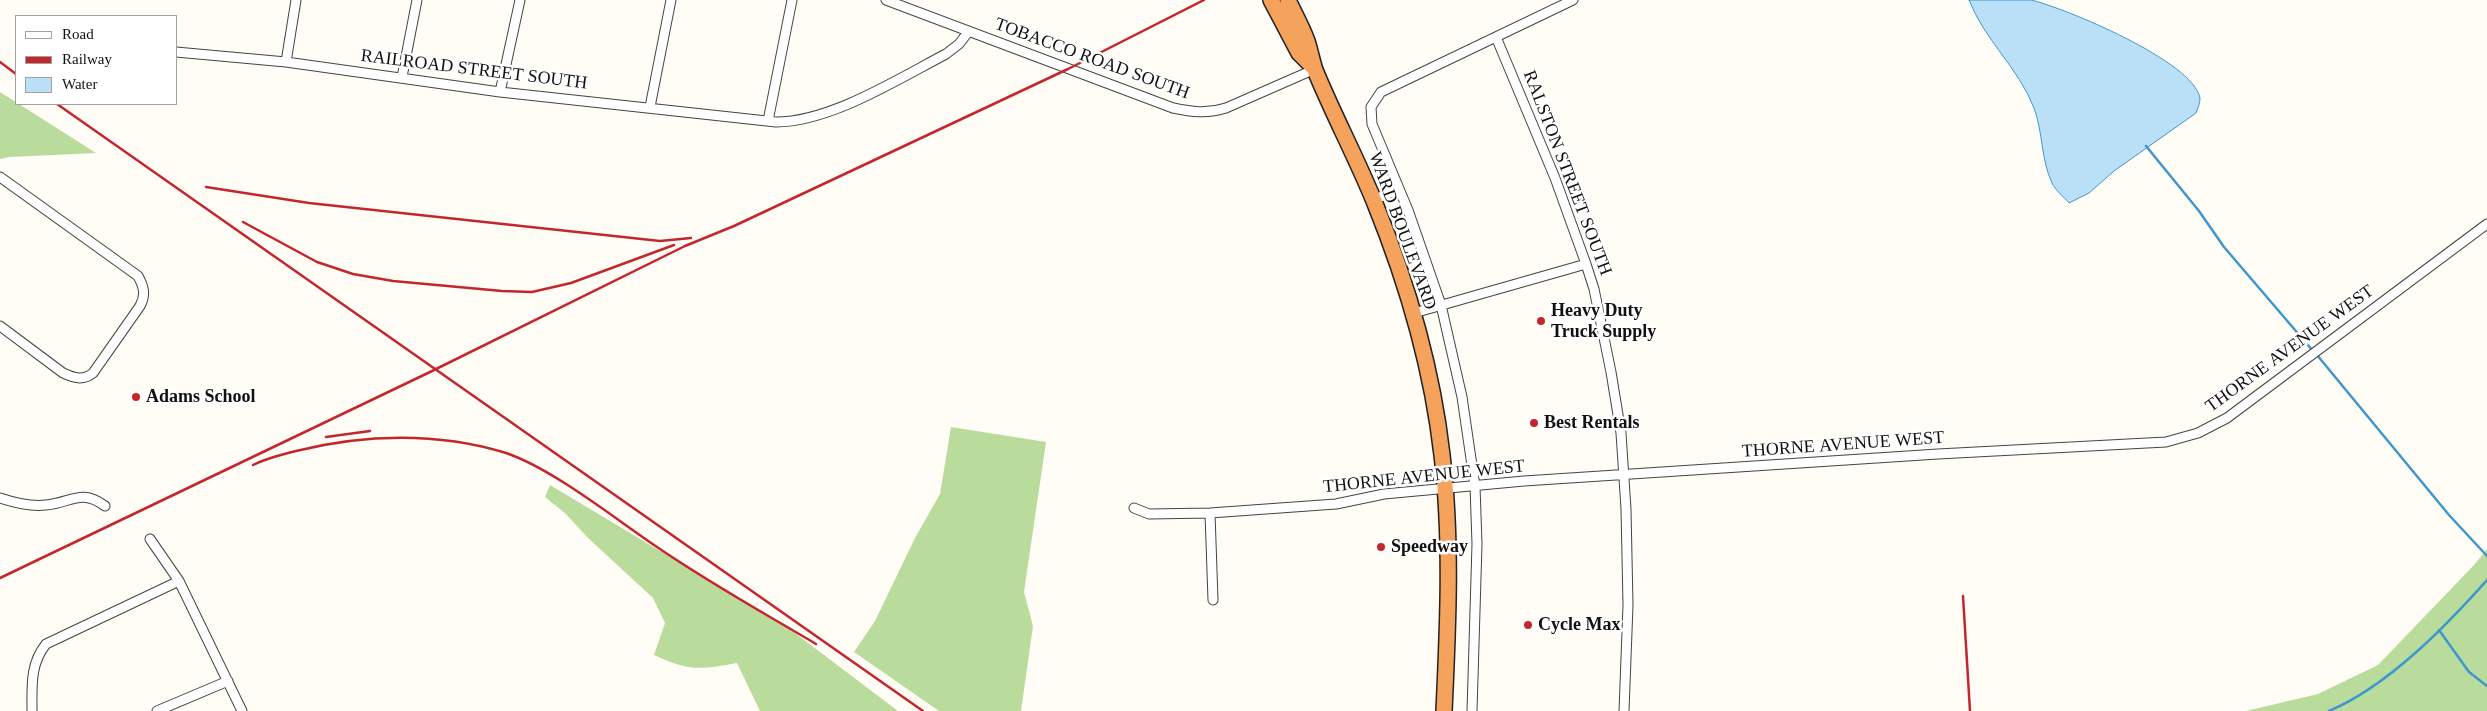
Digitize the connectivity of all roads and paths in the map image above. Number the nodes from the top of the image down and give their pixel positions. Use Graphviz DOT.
graph roads {
  1 [pos="296,0"];
  2 [pos="417,0"];
  3 [pos="520,0"];
  4 [pos="671,0"];
  5 [pos="792,0"];
  6 [pos="886,0"];
  7 [pos="1270,0"];
  8 [pos="1288,0"];
  9 [pos="1573,0"];
  10 [pos="969,31"];
  11 [pos="1496,37"];
  12 [pos="178,52"];
  13 [pos="286,62"];
  14 [pos="1315,69"];
  15 [pos="402,77"];
  16 [pos="500,92"];
  17 [pos="650,107"];
  18 [pos="768,121"];
  19 [pos="0,176"];
  20 [pos="1399,189"];
  21 [pos="1373,200"];
  22 [pos="2487,224"];
  23 [pos="1586,264"];
  24 [pos="1440,305"];
  25 [pos="1414,313"];
  26 [pos="0,326"];
  27 [pos="1623,476"];
  28 [pos="1475,486"];
  29 [pos="1445,488"];
  30 [pos="0,498"];
  31 [pos="105,506"];
  32 [pos="1134,508"];
  33 [pos="1210,513"];
  34 [pos="150,539"];
  35 [pos="179,581"];
  36 [pos="1213,600"];
  37 [pos="228,681"];
  38 [pos="32,711"];
  39 [pos="157,711"];
  40 [pos="242,711"];
  41 [pos="1444,711"];
  42 [pos="1472,711"];
  43 [pos="1624,711"];
  1 -- 13 [label="street"];
  2 -- 15 [label="street"];
  3 -- 16 [label="street"];
  4 -- 17 [label="street"];
  5 -- 18 [label="street"];
  6 -- 10 [label="street, TOBACCO ROAD SOUTH"];
  7 -- 14 [label="highway, WARD BOULEVARD"];
  8 -- 14 [label="highway, WARD BOULEVARD"];
  9 -- 11 [label="street"];
  10 -- 14 [label="street, TOBACCO ROAD SOUTH"];
  10 -- 18 [label="street, RAILROAD STREET SOUTH"];
  11 -- 20 [label="street"];
  11 -- 23 [label="street, RALSTON STREET SOUTH"];
  12 -- 13 [label="street, RAILROAD STREET SOUTH"];
  13 -- 15 [label="street, RAILROAD STREET SOUTH"];
  14 -- 21 [label="highway, WARD BOULEVARD"];
  15 -- 16 [label="street, RAILROAD STREET SOUTH"];
  16 -- 17 [label="street, RAILROAD STREET SOUTH"];
  17 -- 18 [label="street, RAILROAD STREET SOUTH"];
  19 -- 26 [label="street"];
  20 -- 21 [label="street"];
  20 -- 24 [label="street"];
  21 -- 25 [label="highway, WARD BOULEVARD"];
  22 -- 27 [label="street, THORNE AVENUE WEST"];
  23 -- 24 [label="street"];
  23 -- 27 [label="street, RALSTON STREET SOUTH"];
  24 -- 25 [label="street"];
  24 -- 28 [label="street"];
  25 -- 29 [label="highway, WARD BOULEVARD"];
  27 -- 28 [label="street, THORNE AVENUE WEST"];
  27 -- 43 [label="street, RALSTON STREET SOUTH"];
  28 -- 29 [label="street, THORNE AVENUE WEST"];
  28 -- 42 [label="street"];
  29 -- 33 [label="street, THORNE AVENUE WEST"];
  29 -- 41 [label="highway, WARD BOULEVARD"];
  30 -- 31 [label="street"];
  32 -- 33 [label="street, THORNE AVENUE WEST"];
  33 -- 36 [label="street"];
  34 -- 35 [label="street"];
  35 -- 37 [label="street"];
  35 -- 38 [label="street"];
  37 -- 39 [label="street"];
  37 -- 40 [label="street"];
}
